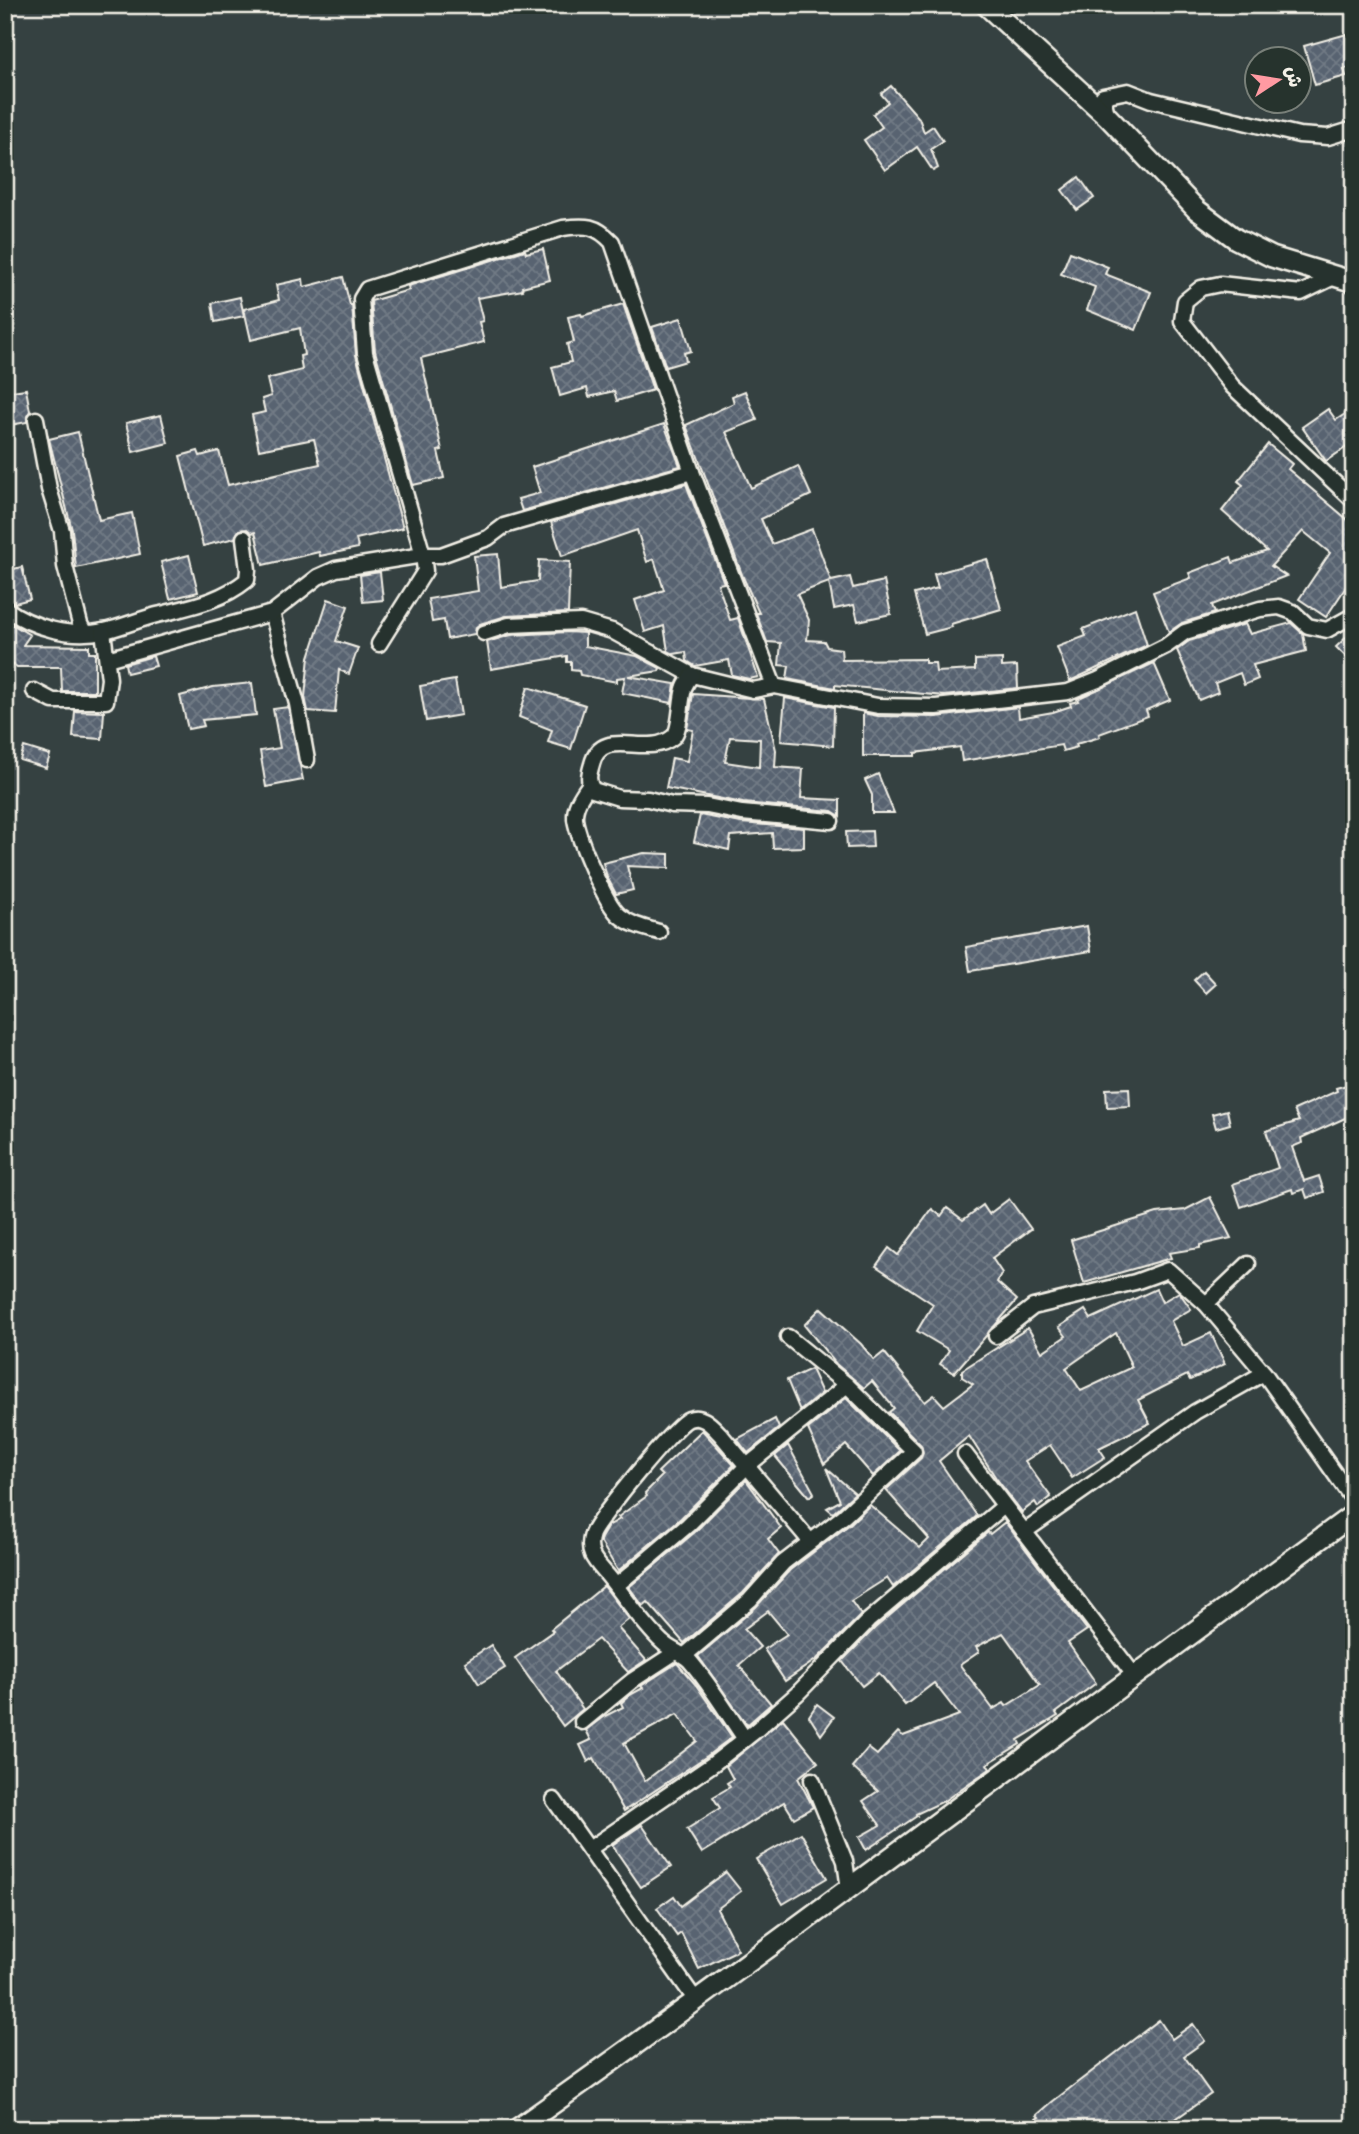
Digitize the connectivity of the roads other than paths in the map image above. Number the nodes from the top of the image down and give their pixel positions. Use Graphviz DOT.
graph roads {
  1 [pos="986,5"];
  2 [pos="1107,116"];
  3 [pos="1354,129"];
  4 [pos="1334,277"];
  5 [pos="1354,282"];
  6 [pos="36,419"];
  7 [pos="692,472"];
  8 [pos="1354,501"];
  9 [pos="244,538"];
  10 [pos="423,555"];
  11 [pos="5,608"];
  12 [pos="271,613"];
  13 [pos="1354,615"];
  14 [pos="103,631"];
  15 [pos="84,632"];
  16 [pos="484,633"];
  17 [pos="379,644"];
  18 [pos="107,659"];
  19 [pos="692,675"];
  20 [pos="774,685"];
  21 [pos="34,691"];
  22 [pos="307,760"];
  23 [pos="589,785"];
  24 [pos="831,821"];
  25 [pos="659,932"];
  26 [pos="1248,1264"];
  27 [pos="1206,1304"];
  28 [pos="996,1336"];
  29 [pos="788,1337"];
  30 [pos="1264,1373"];
  31 [pos="847,1385"];
  32 [pos="965,1454"];
  33 [pos="747,1466"];
  34 [pos="1354,1501"];
  35 [pos="1004,1506"];
  36 [pos="1354,1514"];
  37 [pos="1024,1532"];
  38 [pos="810,1541"];
  39 [pos="616,1586"];
  40 [pos="680,1654"];
  41 [pos="1134,1675"];
  42 [pos="582,1722"];
  43 [pos="745,1739"];
  44 [pos="812,1780"];
  45 [pos="554,1800"];
  46 [pos="589,1849"];
  47 [pos="849,1889"];
  48 [pos="697,2002"];
  49 [pos="517,2129"];
  1 -- 2 [label="street"];
  2 -- 3 [label="street"];
  2 -- 4 [label="street"];
  4 -- 5 [label="street"];
  4 -- 8 [label="street"];
  6 -- 15 [label="street"];
  7 -- 10 [label="street"];
  7 -- 10 [label="street"];
  7 -- 20 [label="street"];
  9 -- 14 [label="street"];
  10 -- 12 [label="street"];
  10 -- 17 [label="street"];
  11 -- 15 [label="street"];
  12 -- 18 [label="street"];
  12 -- 22 [label="street"];
  13 -- 20 [label="street"];
  14 -- 15 [label="street"];
  14 -- 18 [label="street"];
  16 -- 19 [label="street"];
  18 -- 21 [label="street"];
  19 -- 20 [label="street"];
  19 -- 23 [label="street"];
  23 -- 24 [label="street"];
  23 -- 25 [label="street"];
  26 -- 27 [label="street"];
  27 -- 28 [label="street"];
  27 -- 30 [label="street"];
  29 -- 31 [label="street"];
  30 -- 34 [label="street"];
  30 -- 37 [label="street"];
  31 -- 33 [label="street"];
  31 -- 38 [label="street"];
  32 -- 35 [label="street"];
  33 -- 38 [label="street"];
  33 -- 39 [label="street"];
  33 -- 39 [label="street"];
  35 -- 37 [label="street"];
  35 -- 43 [label="street"];
  36 -- 41 [label="street"];
  37 -- 41 [label="street"];
  38 -- 40 [label="street"];
  39 -- 40 [label="street"];
  40 -- 42 [label="street"];
  40 -- 43 [label="street"];
  41 -- 47 [label="street"];
  43 -- 46 [label="street"];
  44 -- 47 [label="street"];
  45 -- 46 [label="street"];
  46 -- 48 [label="street"];
  47 -- 48 [label="street"];
  48 -- 49 [label="street"];
}
